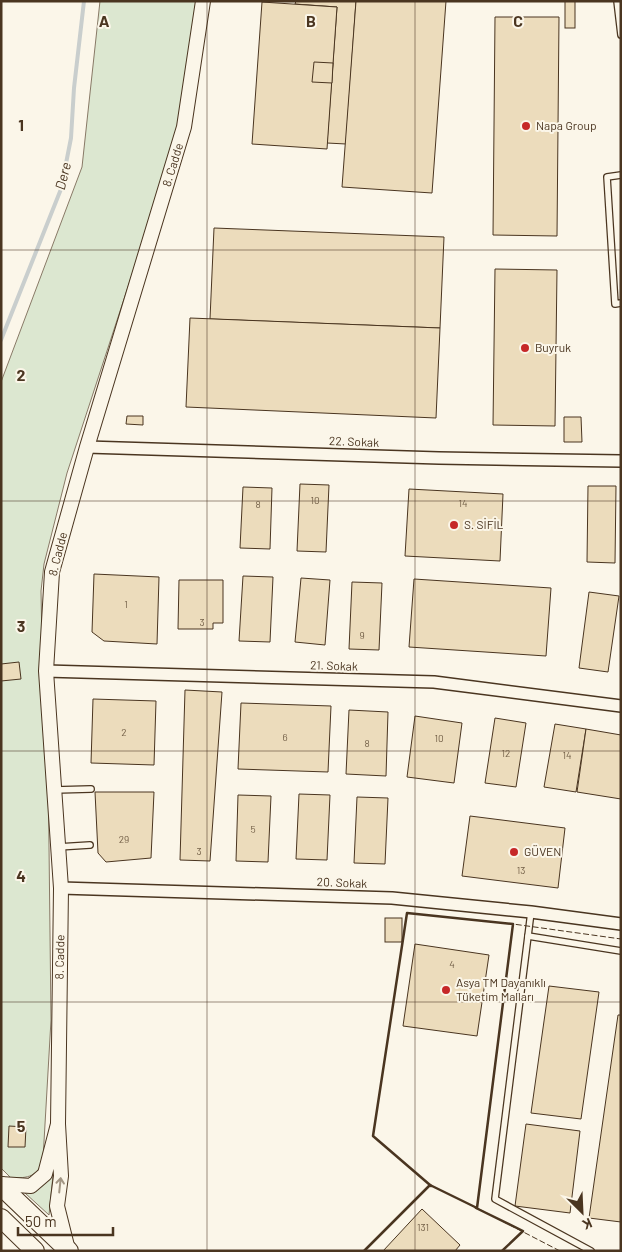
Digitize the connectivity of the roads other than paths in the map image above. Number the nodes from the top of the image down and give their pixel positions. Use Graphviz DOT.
graph roads {
  1 [pos="203,1"];
  2 [pos="617,1"];
  3 [pos="621,35"];
  4 [pos="621,175"];
  5 [pos="621,304"];
  6 [pos="87,447"];
  7 [pos="621,460"];
  8 [pos="46,670"];
  9 [pos="621,706"];
  10 [pos="91,789"];
  11 [pos="54,790"];
  12 [pos="90,844"];
  13 [pos="58,847"];
  14 [pos="61,888"];
  15 [pos="531,912"];
  16 [pos="621,924"];
  17 [pos="528,936"];
  18 [pos="621,951"];
  19 [pos="58,1124"];
  20 [pos="1,1185"];
  21 [pos="1,1218"];
  22 [pos="68,1250"];
  23 [pos="35,1251"];
  24 [pos="591,1251"];
  1 -- 6 [label="street, 8. Cadde"];
  2 -- 3 [label="lane"];
  4 -- 5 [label="lane"];
  6 -- 7 [label="street, 22. Sokak"];
  6 -- 8 [label="street, 8. Cadde"];
  8 -- 9 [label="street, 21. Sokak"];
  8 -- 11 [label="street, 8. Cadde"];
  10 -- 11 [label="lane"];
  11 -- 13 [label="street, 8. Cadde"];
  12 -- 13 [label="lane"];
  13 -- 14 [label="street, 8. Cadde"];
  14 -- 15 [label="street, 20. Sokak"];
  14 -- 19 [label="street, 8. Cadde"];
  15 -- 16 [label="street, 20. Sokak"];
  15 -- 17 [label="lane"];
  17 -- 18 [label="lane"];
  17 -- 24 [label="lane"];
  19 -- 20 [label="street, 8. Cadde"];
  22 -- 19 [label="street, 8. Cadde, one-way"];
  20 -- 22 [label="main road"];
  21 -- 23 [label="main road"];
}
